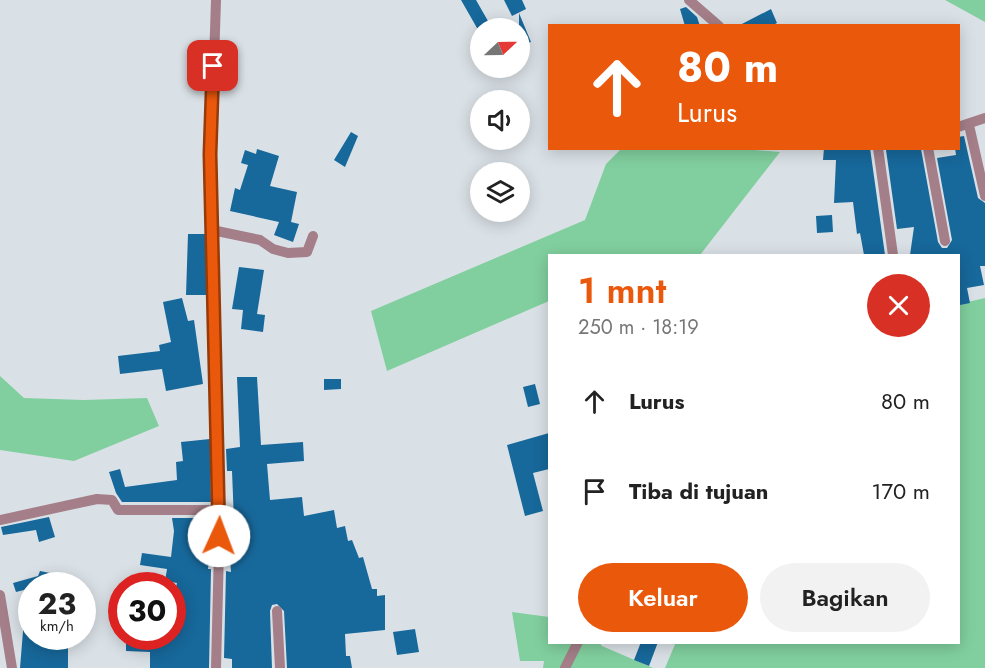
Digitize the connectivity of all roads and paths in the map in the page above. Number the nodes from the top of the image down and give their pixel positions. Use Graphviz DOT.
graph roads {
  1 [pos="216,0"];
  2 [pos="689,0"];
  3 [pos="717,24"];
  4 [pos="985,118"];
  5 [pos="964,126"];
  6 [pos="878,150"];
  7 [pos="928,150"];
  8 [pos="985,196"];
  9 [pos="212,230"];
  10 [pos="313,236"];
  11 [pos="945,242"];
  12 [pos="893,254"];
  13 [pos="220,510"];
  14 [pos="0,520"];
  15 [pos="0,595"];
  16 [pos="277,611"];
  17 [pos="577,644"];
  18 [pos="12,668"];
  19 [pos="216,668"];
  20 [pos="280,668"];
  21 [pos="565,668"];
  1 -- 9 [label="street"];
  2 -- 3 [label="street"];
  4 -- 5 [label="street"];
  5 -- 8 [label="street"];
  6 -- 12 [label="street"];
  7 -- 11 [label="street"];
  9 -- 10 [label="street"];
  9 -- 13 [label="street"];
  13 -- 14 [label="street"];
  13 -- 19 [label="street"];
  15 -- 18 [label="street"];
  16 -- 20 [label="street"];
  17 -- 21 [label="street"];
}
